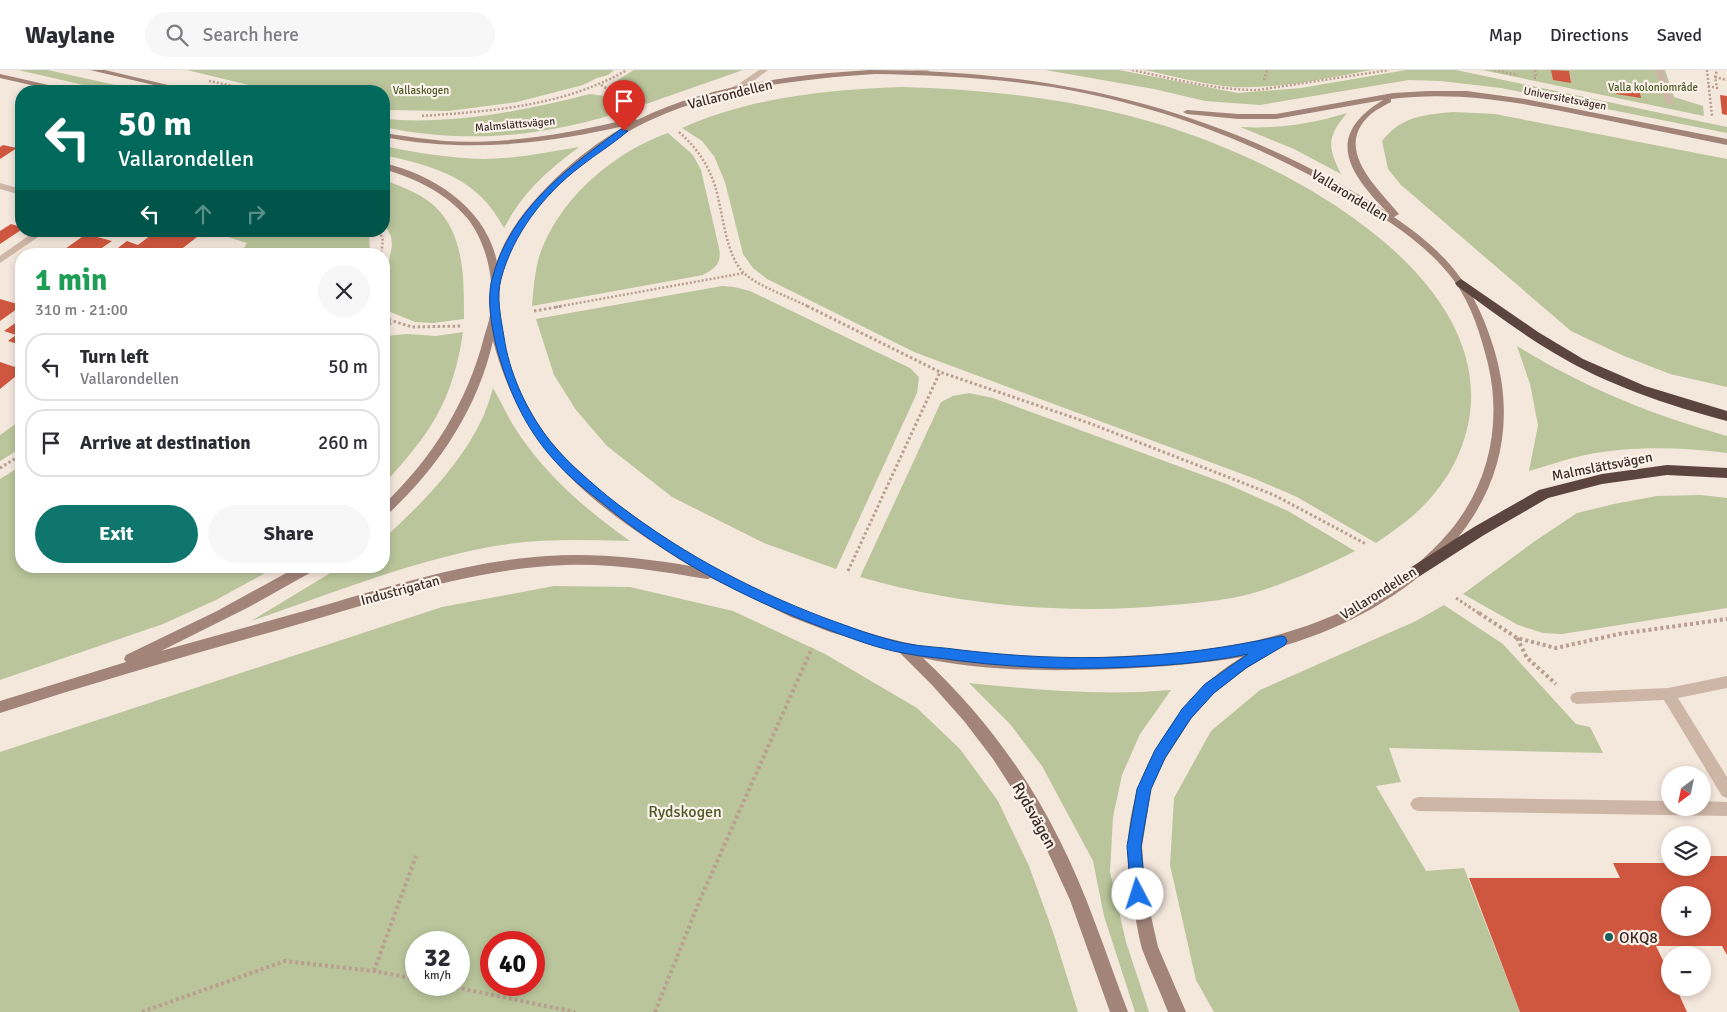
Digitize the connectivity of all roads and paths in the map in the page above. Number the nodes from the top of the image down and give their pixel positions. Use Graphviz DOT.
graph roads {
  1 [pos="94,70"];
  2 [pos="627,70"];
  3 [pos="764,70"];
  4 [pos="916,70"];
  5 [pos="1132,70"];
  6 [pos="1267,70"];
  7 [pos="1389,70"];
  8 [pos="1494,70"];
  9 [pos="1535,70"];
  10 [pos="1659,70"];
  11 [pos="1707,70"];
  12 [pos="1717,70"];
  13 [pos="928,72"];
  14 [pos="1519,75"];
  15 [pos="0,76"];
  16 [pos="1528,77"];
  17 [pos="1715,77"];
  18 [pos="1264,80"];
  19 [pos="1727,80"];
  20 [pos="40,85"];
  21 [pos="162,85"];
  22 [pos="601,85"];
  23 [pos="1708,86"];
  24 [pos="728,92"];
  25 [pos="1396,96"];
  26 [pos="630,102"];
  27 [pos="1670,103"];
  28 [pos="1162,109"];
  29 [pos="417,116"];
  30 [pos="647,118"];
  31 [pos="1713,121"];
  32 [pos="675,129"];
  33 [pos="390,136"];
  34 [pos="1727,142"];
  35 [pos="390,168"];
  36 [pos="0,186"];
  37 [pos="15,190"];
  38 [pos="33,237"];
  39 [pos="1418,238"];
  40 [pos="17,248"];
  41 [pos="15,250"];
  42 [pos="0,260"];
  43 [pos="744,273"];
  44 [pos="496,281"];
  45 [pos="1461,283"];
  46 [pos="496,311"];
  47 [pos="534,311"];
  48 [pos="392,323"];
  49 [pos="462,326"];
  50 [pos="940,372"];
  51 [pos="1727,416"];
  52 [pos="15,459"];
  53 [pos="0,468"];
  54 [pos="1727,473"];
  55 [pos="390,505"];
  56 [pos="1366,544"];
  57 [pos="848,571"];
  58 [pos="1416,572"];
  59 [pos="298,573"];
  60 [pos="716,576"];
  61 [pos="1456,598"];
  62 [pos="1727,619"];
  63 [pos="1517,638"];
  64 [pos="1281,641"];
  65 [pos="813,646"];
  66 [pos="903,648"];
  67 [pos="92,676"];
  68 [pos="1727,682"];
  69 [pos="1668,694"];
  70 [pos="1577,698"];
  71 [pos="0,707"];
  72 [pos="1727,791"];
  73 [pos="1418,804"];
  74 [pos="1727,809"];
  75 [pos="416,856"];
  76 [pos="374,971"];
  77 [pos="405,977"];
  78 [pos="470,990"];
  79 [pos="142,1012"];
  80 [pos="575,1012"];
  81 [pos="655,1012"];
  82 [pos="1119,1012"];
  83 [pos="1177,1012"];
  1 -- 21 [label="main road"];
  2 -- 22 [label="path"];
  3 -- 24 [label="street"];
  4 -- 13 [label="street"];
  5 -- 7 [label="path"];
  6 -- 18 [label="path"];
  8 -- 14 [label="path"];
  9 -- 16 [label="path"];
  10 -- 27 [label="street"];
  11 -- 23 [label="path"];
  12 -- 17 [label="path"];
  13 -- 24 [label="main road, Vallarondellen"];
  13 -- 28 [label="main road, Vallarondellen"];
  15 -- 20 [label="main road"];
  17 -- 19 [label="path"];
  17 -- 23 [label="path"];
  22 -- 26 [label="path"];
  22 -- 29 [label="path"];
  23 -- 31 [label="path"];
  24 -- 30 [label="main road, Vallarondellen"];
  25 -- 28 [label="main road, Universitetsvägen"];
  25 -- 34 [label="main road, Universitetsvägen"];
  25 -- 39 [label="main road, Universitetsvägen"];
  28 -- 39 [label="main road, Vallarondellen"];
  30 -- 33 [label="main road, Malmslättsvägen"];
  30 -- 44 [label="main road, Vallarondellen"];
  32 -- 43 [label="path"];
  35 -- 44 [label="main road"];
  36 -- 37 [label="street"];
  38 -- 40 [label="street"];
  39 -- 45 [label="main road, Vallarondellen"];
  41 -- 42 [label="street"];
  43 -- 47 [label="path"];
  43 -- 50 [label="path"];
  44 -- 46 [label="main road, Vallarondellen"];
  45 -- 51 [label="highway"];
  45 -- 58 [label="main road, Vallarondellen"];
  46 -- 55 [label="main road"];
  46 -- 60 [label="main road, Vallarondellen"];
  48 -- 49 [label="path"];
  50 -- 56 [label="path"];
  50 -- 57 [label="path"];
  52 -- 53 [label="path"];
  54 -- 58 [label="highway, Malmslättsvägen"];
  58 -- 64 [label="main road, Vallarondellen"];
  59 -- 67 [label="main road, Industrigatan"];
  60 -- 66 [label="main road, Vallarondellen"];
  60 -- 67 [label="main road, Industrigatan"];
  61 -- 63 [label="path"];
  62 -- 63 [label="path"];
  63 -- 70 [label="path"];
  64 -- 66 [label="main road, Vallarondellen"];
  64 -- 83 [label="main road"];
  65 -- 81 [label="path"];
  66 -- 82 [label="main road, Rydsvägen"];
  67 -- 71 [label="main road, Industrigatan"];
  68 -- 69 [label="street"];
  69 -- 70 [label="street"];
  69 -- 72 [label="street"];
  73 -- 74 [label="street"];
  75 -- 76 [label="path"];
  76 -- 77 [label="path"];
  76 -- 79 [label="path"];
  78 -- 80 [label="path"];
}
